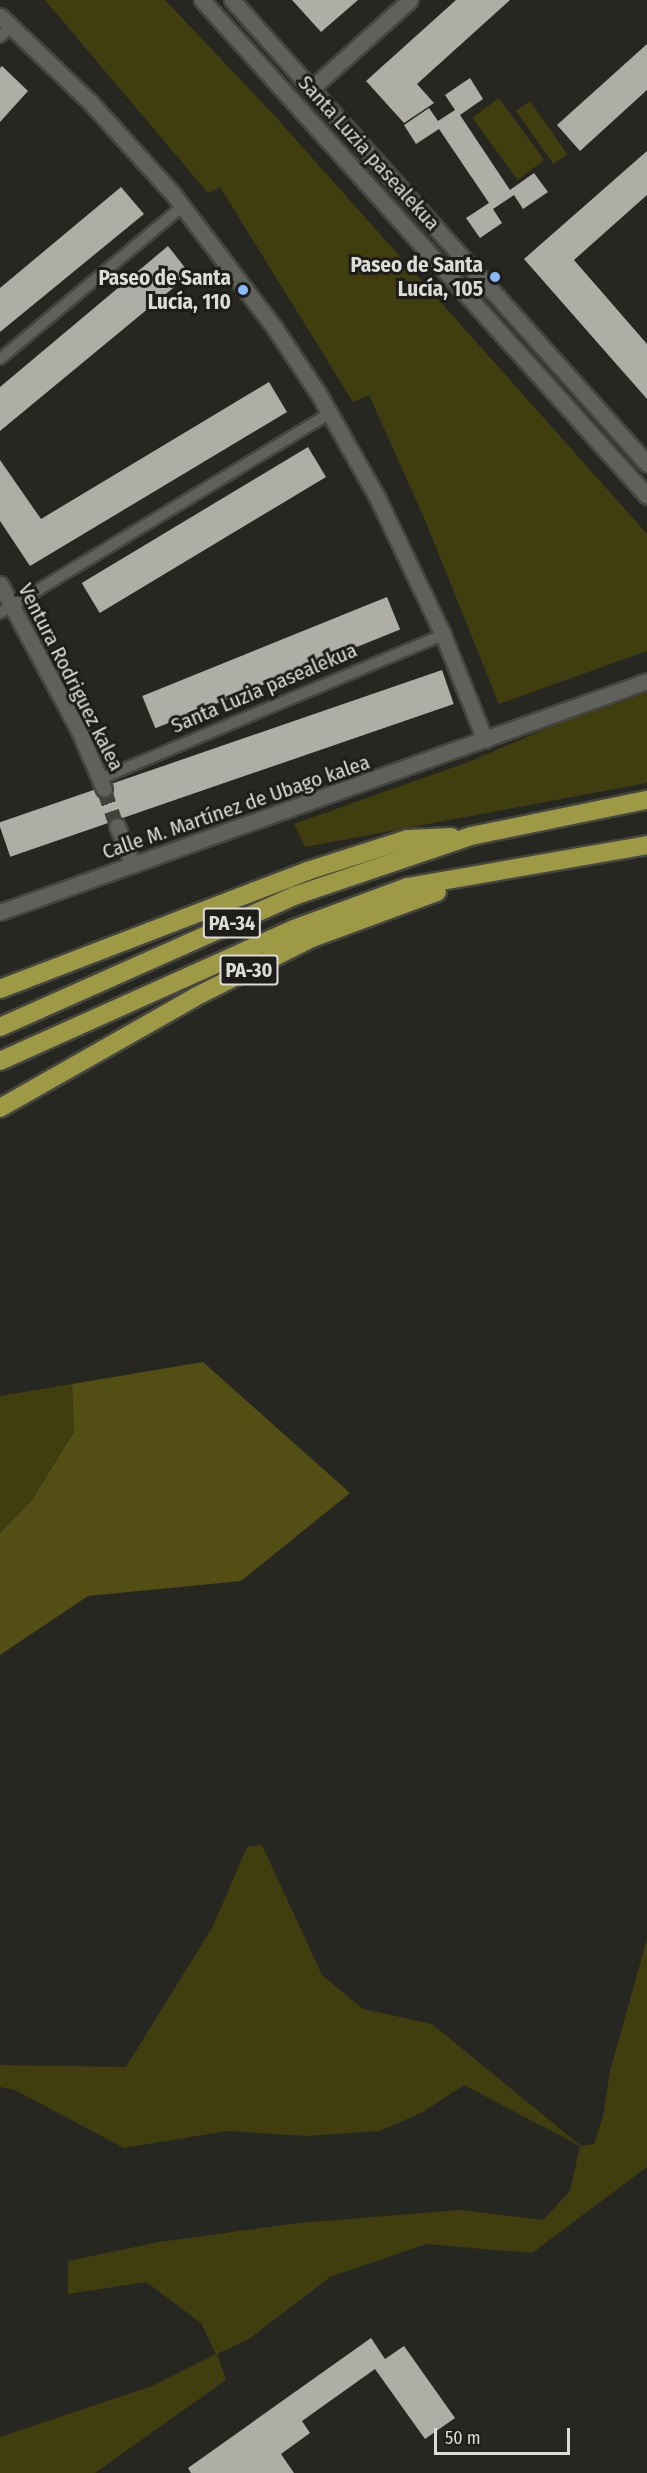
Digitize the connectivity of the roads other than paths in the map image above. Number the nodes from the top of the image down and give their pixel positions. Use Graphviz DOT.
graph roads {
  1 [pos="202,0"];
  2 [pos="232,0"];
  3 [pos="410,0"];
  4 [pos="4,26"];
  5 [pos="313,87"];
  6 [pos="183,206"];
  7 [pos="0,359"];
  8 [pos="330,413"];
  9 [pos="647,464"];
  10 [pos="647,496"];
  11 [pos="0,584"];
  12 [pos="6,609"];
  13 [pos="443,635"];
  14 [pos="647,681"];
  15 [pos="485,740"];
  16 [pos="102,784"];
  17 [pos="647,800"];
  18 [pos="117,826"];
  19 [pos="471,836"];
  20 [pos="647,845"];
  21 [pos="133,865"];
  22 [pos="514,868"];
  23 [pos="0,912"];
  24 [pos="0,989"];
  25 [pos="0,1027"];
  26 [pos="0,1061"];
  27 [pos="0,1108"];
  1 -- 10 [label="street, Santa Luzia pasealekua"];
  2 -- 5 [label="street, Santa Luzia pasealekua"];
  3 -- 5 [label="street, Santa Luzia pasealekua"];
  4 -- 6 [label="street"];
  5 -- 9 [label="street, Santa Luzia pasealekua"];
  6 -- 7 [label="street"];
  6 -- 8 [label="street"];
  8 -- 12 [label="street"];
  8 -- 13 [label="street"];
  11 -- 12 [label="street, Ventura Rodriguez kalea"];
  12 -- 16 [label="street, Ventura Rodriguez kalea"];
  13 -- 15 [label="street"];
  13 -- 16 [label="street, Santa Luzia pasealekua"];
  14 -- 15 [label="street, Calle M. Martínez de Ubago kalea"];
  15 -- 21 [label="street, Calle M. Martínez de Ubago kalea"];
  17 -- 19 [label="highway"];
  18 -- 21 [label="street"];
  19 -- 24 [label="highway"];
  19 -- 25 [label="highway, PA-34"];
  20 -- 22 [label="highway, PA-30"];
  21 -- 23 [label="street, Calle M. Martínez de Ubago kalea"];
  22 -- 26 [label="highway, PA-34"];
  22 -- 27 [label="highway, PA-30"];
}
